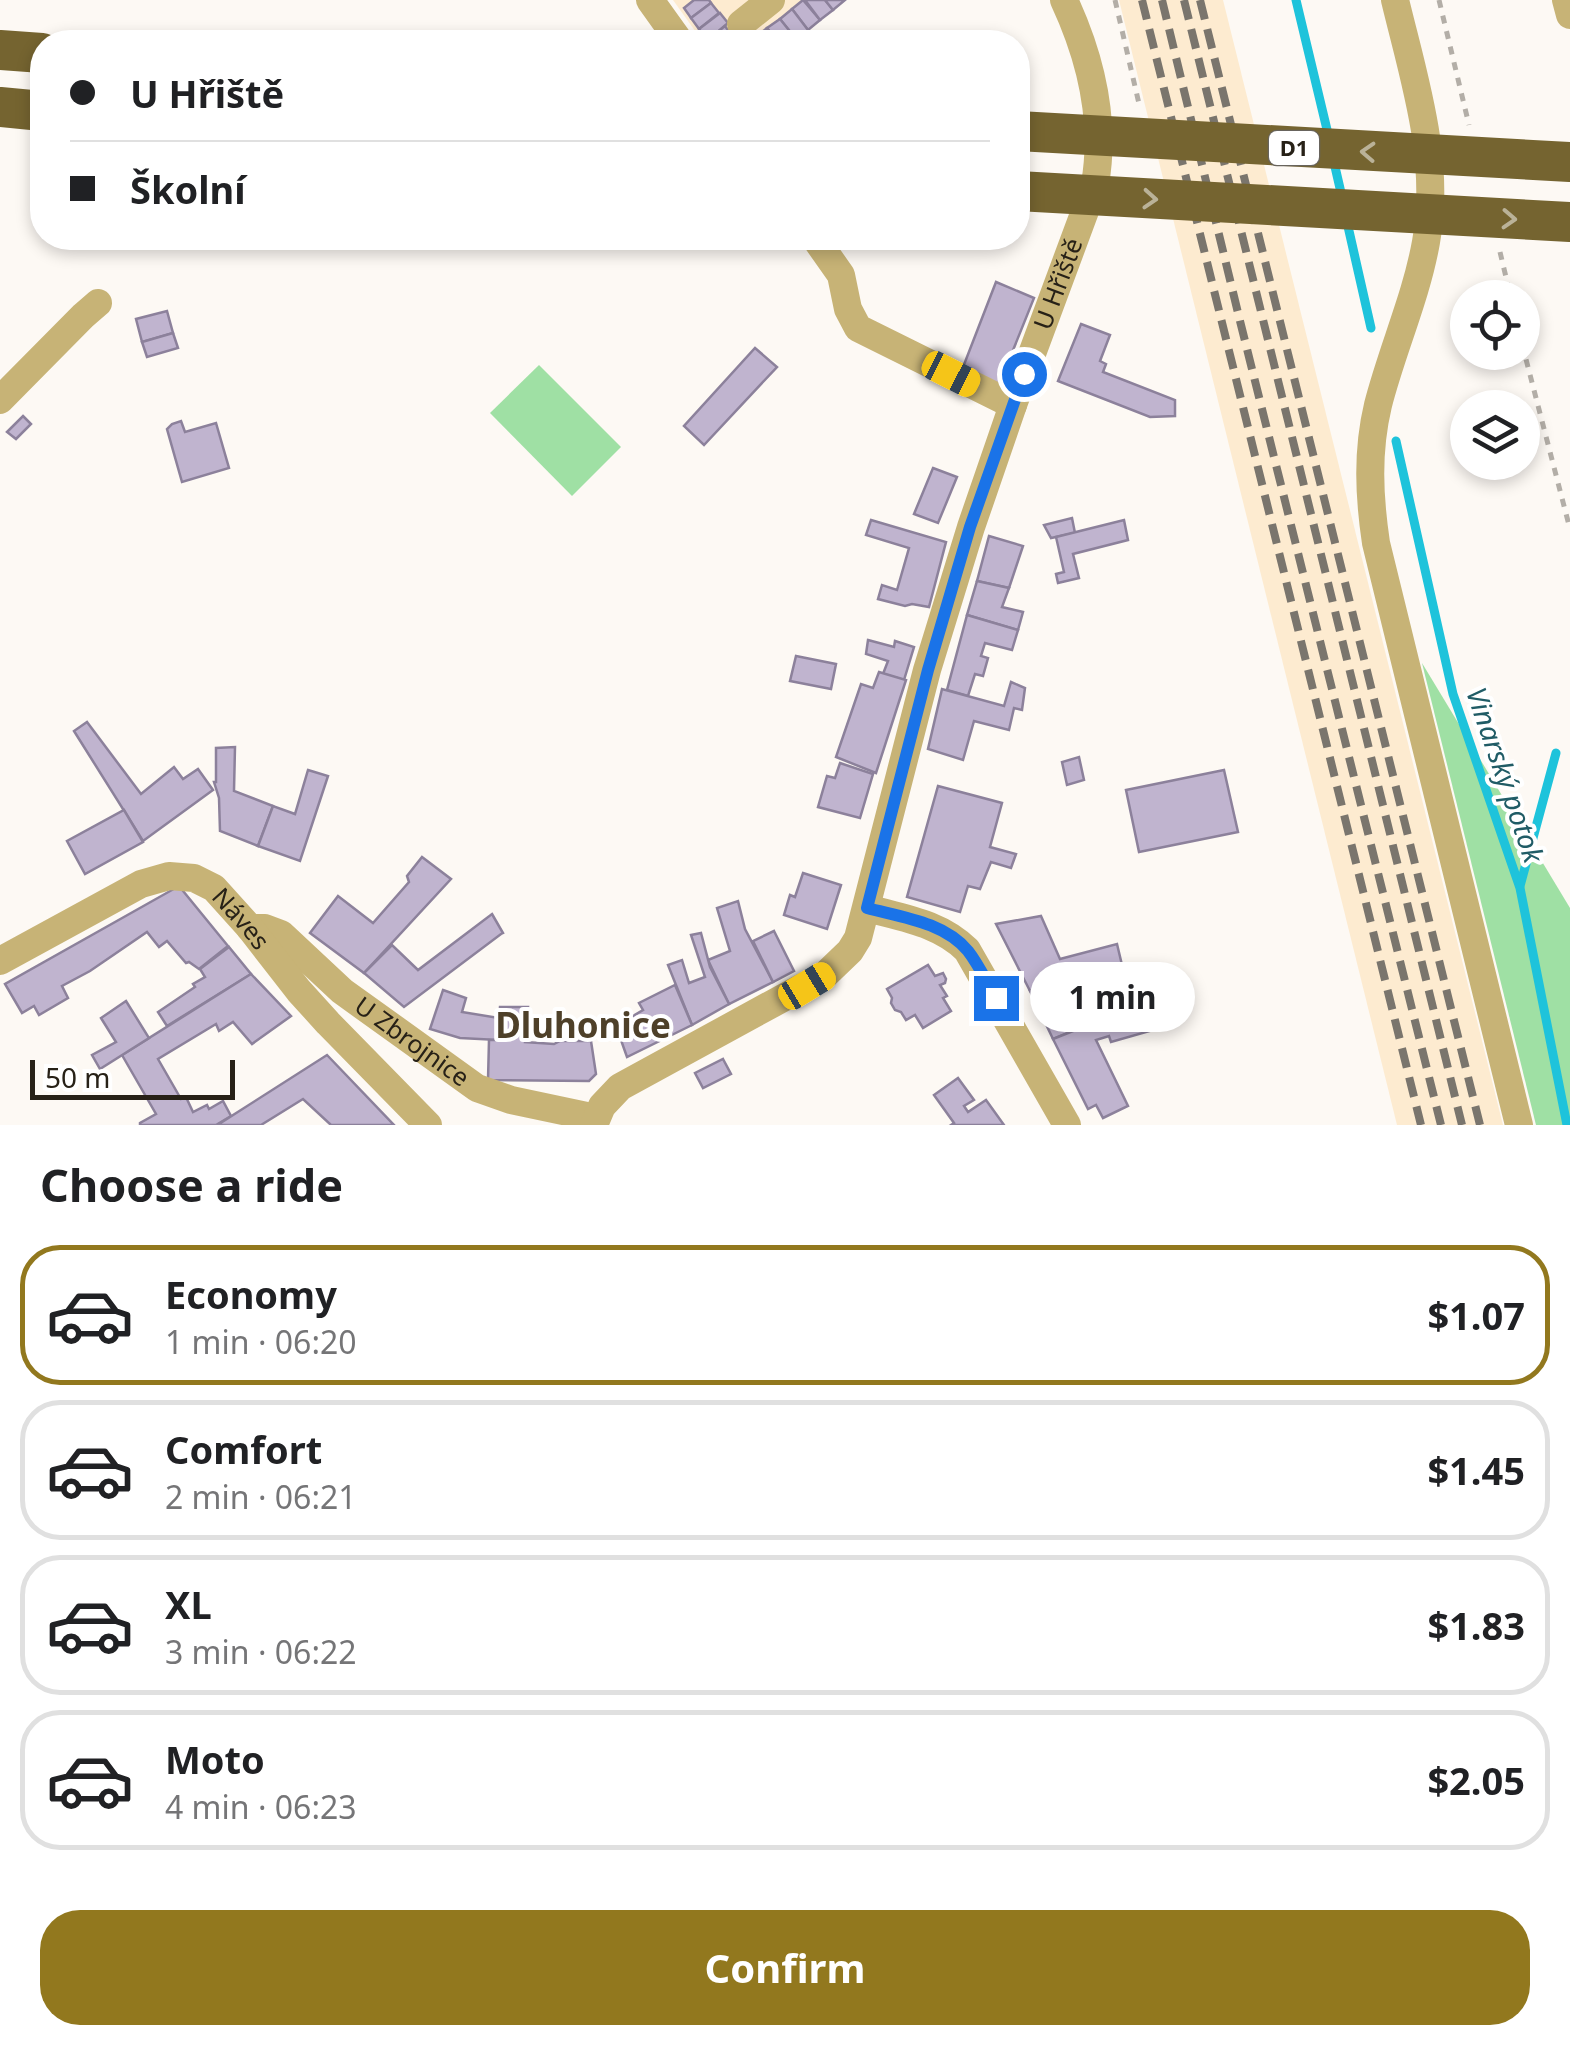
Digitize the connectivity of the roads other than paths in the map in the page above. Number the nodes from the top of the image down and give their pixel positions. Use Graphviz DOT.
graph roads {
  1 [pos="650,0"];
  2 [pos="771,0"];
  3 [pos="1064,0"];
  4 [pos="1395,0"];
  5 [pos="1566,0"];
  6 [pos="1570,14"];
  7 [pos="740,24"];
  8 [pos="671,30"];
  9 [pos="0,50"];
  10 [pos="30,52"];
  11 [pos="0,107"];
  12 [pos="30,110"];
  13 [pos="1030,132"];
  14 [pos="1570,162"];
  15 [pos="1030,192"];
  16 [pos="1570,222"];
  17 [pos="823,250"];
  18 [pos="98,303"];
  19 [pos="0,400"];
  20 [pos="1013,405"];
  21 [pos="867,908"];
  22 [pos="250,928"];
  23 [pos="0,961"];
  24 [pos="595,1122"];
  25 [pos="428,1125"];
  26 [pos="1067,1125"];
  27 [pos="1519,1125"];
  1 -- 8 [label="street"];
  2 -- 7 [label="street"];
  3 -- 20 [label="street, U Hřiště"];
  4 -- 27 [label="street"];
  5 -- 6 [label="street"];
  9 -- 10 [label="highway"];
  11 -- 12 [label="highway"];
  14 -- 13 [label="highway, D1, one-way, bridge"];
  15 -- 16 [label="highway, one-way, bridge"];
  17 -- 20 [label="street"];
  18 -- 19 [label="street"];
  20 -- 21 [label="street, U Hřiště"];
  21 -- 24 [label="street, U Hřiště"];
  21 -- 26 [label="street"];
  22 -- 23 [label="street, Náves"];
  22 -- 24 [label="street, U Zbrojnice"];
  22 -- 25 [label="street, Náves"];
}
